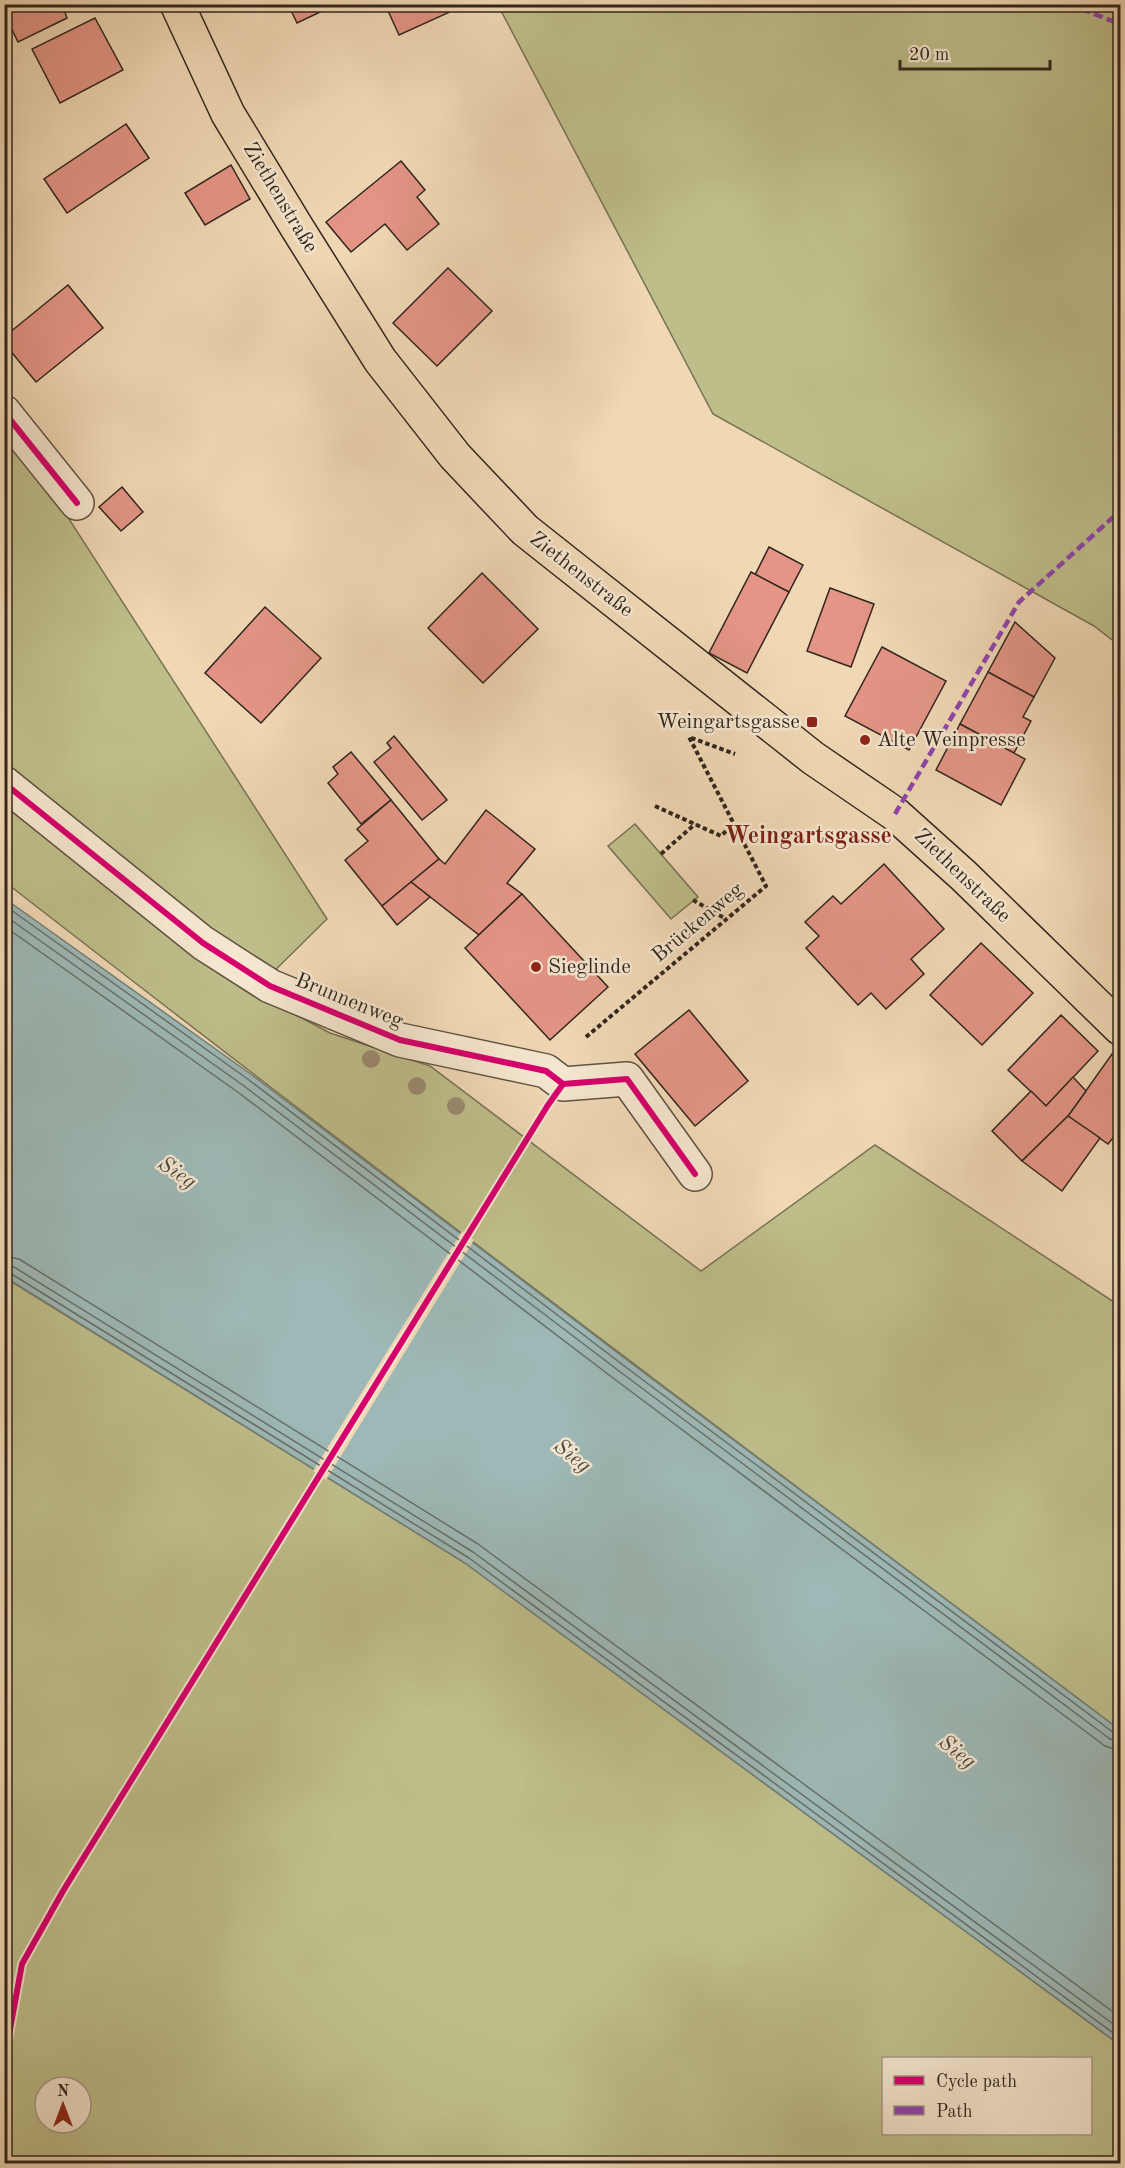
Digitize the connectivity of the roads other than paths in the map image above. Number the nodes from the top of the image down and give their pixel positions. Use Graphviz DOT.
graph roads {
  1 [pos="177,4"];
  2 [pos="4,412"];
  3 [pos="77,503"];
  4 [pos="4,783"];
  5 [pos="1120,1028"];
  6 [pos="695,1174"];
  1 -- 5 [label="main road, Ziethenstraße"];
  2 -- 3 [label="street"];
  4 -- 6 [label="street, Brunnenweg"];
}
